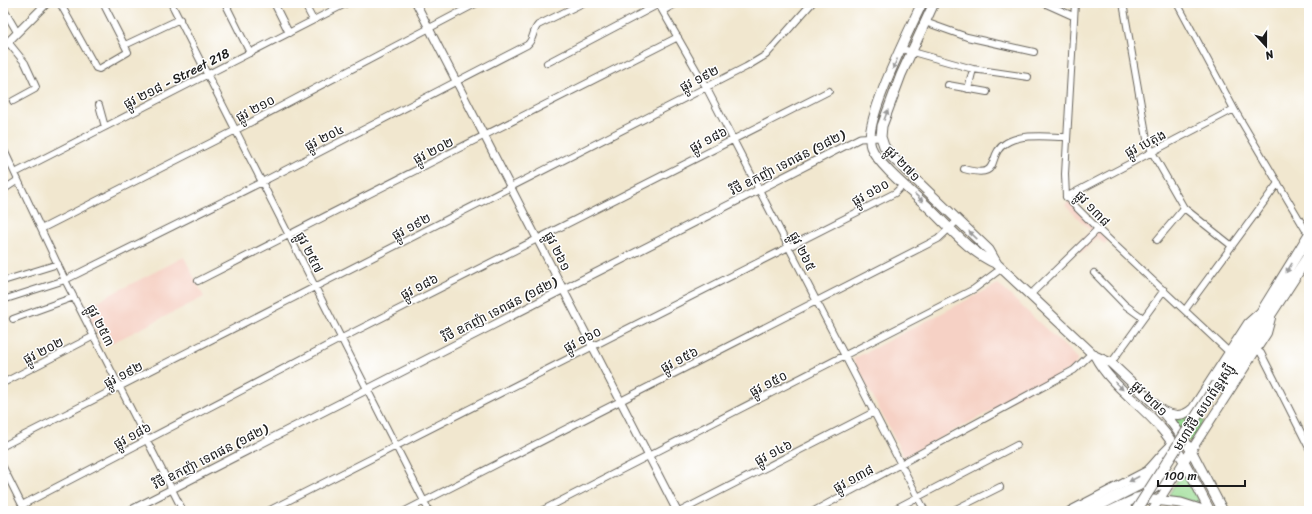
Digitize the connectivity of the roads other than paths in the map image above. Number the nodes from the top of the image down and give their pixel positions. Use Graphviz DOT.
graph roads {
  1 [pos="47,3"];
  2 [pos="60,3"];
  3 [pos="103,3"];
  4 [pos="171,3"];
  5 [pos="225,3"];
  6 [pos="274,3"];
  7 [pos="304,3"];
  8 [pos="347,3"];
  9 [pos="416,3"];
  10 [pos="478,3"];
  11 [pos="583,3"];
  12 [pos="677,3"];
  13 [pos="812,3"];
  14 [pos="922,3"];
  15 [pos="934,3"];
  16 [pos="1044,3"];
  17 [pos="1074,3"];
  18 [pos="1123,3"];
  19 [pos="1177,3"];
  20 [pos="659,4"];
  21 [pos="3,8"];
  22 [pos="663,11"];
  23 [pos="1073,16"];
  24 [pos="180,19"];
  25 [pos="313,20"];
  26 [pos="925,22"];
  27 [pos="429,28"];
  28 [pos="17,32"];
  29 [pos="290,32"];
  30 [pos="678,37"];
  31 [pos="5,44"];
  32 [pos="124,45"];
  33 [pos="902,48"];
  34 [pos="911,52"];
  35 [pos="1034,52"];
  36 [pos="250,53"];
  37 [pos="547,63"];
  38 [pos="973,69"];
  39 [pos="208,74"];
  40 [pos="1028,77"];
  41 [pos="456,81"];
  42 [pos="948,85"];
  43 [pos="706,87"];
  44 [pos="968,89"];
  45 [pos="829,91"];
  46 [pos="987,92"];
  47 [pos="12,101"];
  48 [pos="99,105"];
  49 [pos="1234,109"];
  50 [pos="105,127"];
  51 [pos="236,130"];
  52 [pos="485,136"];
  53 [pos="869,137"];
  54 [pos="881,137"];
  55 [pos="1067,137"];
  56 [pos="733,138"];
  57 [pos="3,148"];
  58 [pos="1152,152"];
  59 [pos="964,169"];
  60 [pos="15,173"];
  61 [pos="18,180"];
  62 [pos="262,182"];
  63 [pos="1278,183"];
  64 [pos="904,184"];
  65 [pos="511,186"];
  66 [pos="759,189"];
  67 [pos="3,190"];
  68 [pos="1066,197"];
  69 [pos="1184,208"];
  70 [pos="958,220"];
  71 [pos="950,228"];
  72 [pos="41,229"];
  73 [pos="1098,229"];
  74 [pos="1309,231"];
  75 [pos="289,235"];
  76 [pos="1309,235"];
  77 [pos="537,238"];
  78 [pos="1157,240"];
  79 [pos="789,246"];
  80 [pos="1232,246"];
  81 [pos="1309,255"];
  82 [pos="58,264"];
  83 [pos="1000,266"];
  84 [pos="1094,273"];
  85 [pos="65,280"];
  86 [pos="3,281"];
  87 [pos="198,281"];
  88 [pos="316,288"];
  89 [pos="564,289"];
  90 [pos="1164,290"];
  91 [pos="1030,294"];
  92 [pos="74,297"];
  93 [pos="3,300"];
  94 [pos="817,301"];
  95 [pos="1185,310"];
  96 [pos="1267,312"];
  97 [pos="1143,318"];
  98 [pos="13,320"];
  99 [pos="94,336"];
  100 [pos="342,338"];
  101 [pos="593,346"];
  102 [pos="1256,350"];
  103 [pos="1229,352"];
  104 [pos="1094,354"];
  105 [pos="845,355"];
  106 [pos="1111,363"];
  107 [pos="3,383"];
  108 [pos="1220,386"];
  109 [pos="120,387"];
  110 [pos="368,389"];
  111 [pos="621,401"];
  112 [pos="1161,410"];
  113 [pos="874,412"];
  114 [pos="146,440"];
  115 [pos="1172,444"];
  116 [pos="1016,445"];
  117 [pos="3,446"];
  118 [pos="396,446"];
  119 [pos="1188,446"];
  120 [pos="1309,448"];
  121 [pos="649,456"];
  122 [pos="1168,460"];
  123 [pos="1184,461"];
  124 [pos="902,464"];
  125 [pos="3,467"];
  126 [pos="1175,475"];
  127 [pos="1000,487"];
  128 [pos="172,489"];
  129 [pos="918,497"];
  130 [pos="1136,498"];
  131 [pos="1159,500"];
  132 [pos="424,501"];
  133 [pos="22,505"];
  134 [pos="1124,508"];
  135 [pos="25,511"];
  136 [pos="129,511"];
  137 [pos="183,511"];
  138 [pos="268,511"];
  139 [pos="405,511"];
  140 [pos="429,511"];
  141 [pos="541,511"];
  142 [pos="677,511"];
  143 [pos="681,511"];
  144 [pos="814,511"];
  145 [pos="891,511"];
  146 [pos="925,511"];
  147 [pos="952,511"];
  148 [pos="1070,511"];
  149 [pos="1088,511"];
  150 [pos="1109,511"];
  151 [pos="1136,511"];
  152 [pos="1144,511"];
  153 [pos="1152,511"];
  154 [pos="1206,511"];
  155 [pos="1210,511"];
  156 [pos="1222,511"];
  1 -- 28 [label="street"];
  2 -- 32 [label="street"];
  3 -- 32 [label="street"];
  4 -- 24 [label="street, ផ្លូវ ២៥៧"];
  5 -- 36 [label="street"];
  6 -- 29 [label="street"];
  7 -- 25 [label="street"];
  8 -- 25 [label="street, ផ្លូវ ២១៨ - Street 218"];
  9 -- 27 [label="street, ផ្លូវ ២៦១"];
  10 -- 27 [label="street, ផ្លូវ ២១០"];
  11 -- 41 [label="street, ផ្លូវ ២០៤"];
  12 -- 22 [label="street"];
  13 -- 43 [label="street, ផ្លូវ ១៩២"];
  14 -- 33 [label="main road"];
  15 -- 26 [label="main road, ផ្លូវ ២៧១"];
  16 -- 23 [label="street"];
  17 -- 23 [label="street, ផ្លូវ ១៣៨"];
  18 -- 58 [label="street"];
  19 -- 49 [label="street"];
  20 -- 22 [label="street, ផ្លូវ ២៦៥"];
  20 -- 37 [label="street"];
  21 -- 28 [label="street"];
  22 -- 30 [label="street, ផ្លូវ ២៦៥"];
  23 -- 55 [label="street, ផ្លូវ ១៣៨"];
  24 -- 32 [label="street"];
  24 -- 39 [label="street, ផ្លូវ ២៥៧"];
  25 -- 29 [label="street, ផ្លូវ ២១៨ - Street 218"];
  26 -- 34 [label="main road, ផ្លូវ ២៧១"];
  26 -- 35 [label="street"];
  27 -- 41 [label="street, ផ្លូវ ២៦១"];
  27 -- 51 [label="street, ផ្លូវ ២១០"];
  28 -- 31 [label="street"];
  29 -- 36 [label="street, ផ្លូវ ២១៨ - Street 218"];
  30 -- 43 [label="street, ផ្លូវ ២៦៥"];
  30 -- 52 [label="street, ផ្លូវ ២០២"];
  31 -- 47 [label="street"];
  33 -- 34 [label="street"];
  33 -- 53 [label="main road, one-way"];
  34 -- 38 [label="street"];
  54 -- 34 [label="main road, ផ្លូវ ២៧១, one-way"];
  36 -- 39 [label="street, ផ្លូវ ២១៨ - Street 218"];
  38 -- 40 [label="street"];
  38 -- 44 [label="street"];
  39 -- 50 [label="street, ផ្លូវ ២១៨ - Street 218"];
  39 -- 51 [label="street, ផ្លូវ ២៥៧"];
  41 -- 52 [label="street, ផ្លូវ ២៦១"];
  41 -- 62 [label="street, ផ្លូវ ២០៤"];
  42 -- 44 [label="street"];
  43 -- 56 [label="street, ផ្លូវ ២៦៥"];
  43 -- 65 [label="street, ផ្លូវ ១៩២"];
  44 -- 46 [label="street"];
  45 -- 56 [label="street, ផ្លូវ ១៨៦"];
  48 -- 50 [label="street"];
  49 -- 58 [label="street, ផ្លូវ បេតុង"];
  49 -- 63 [label="street"];
  50 -- 60 [label="street, ផ្លូវ ២១៨ - Street 218"];
  51 -- 62 [label="street, ផ្លូវ ២៥៧"];
  51 -- 72 [label="street, ផ្លូវ ២១០"];
  52 -- 65 [label="street, ផ្លូវ ២៦១"];
  52 -- 75 [label="street, ផ្លូវ ២០២"];
  53 -- 54 [label="street, វិថី ឧកញ៉ា ទេពផន (១៨២)"];
  53 -- 64 [label="main road, ផ្លូវ ២៧១"];
  53 -- 66 [label="street, វិថី ឧកញ៉ា ទេពផន (១៨២)"];
  54 -- 70 [label="main road, ផ្លូវ ២៧១"];
  55 -- 59 [label="street"];
  55 -- 68 [label="street, ផ្លូវ ១៣៨"];
  56 -- 66 [label="street, ផ្លូវ ២៦៥"];
  56 -- 77 [label="street, ផ្លូវ ១៨៦"];
  57 -- 60 [label="street, ផ្លូវ ២៥៣"];
  58 -- 68 [label="street, ផ្លូវ បេតុង"];
  58 -- 69 [label="street"];
  60 -- 61 [label="street, ផ្លូវ ២៥៣"];
  61 -- 67 [label="street"];
  61 -- 72 [label="street, ផ្លូវ ២៥៣"];
  62 -- 75 [label="street, ផ្លូវ ២៥៧"];
  62 -- 85 [label="street, ផ្លូវ ២០៤"];
  63 -- 74 [label="street"];
  63 -- 80 [label="street"];
  64 -- 71 [label="main road, ផ្លូវ ២៧១, one-way"];
  64 -- 79 [label="street, ផ្លូវ ១៦០"];
  65 -- 77 [label="street, ផ្លូវ ២៦១"];
  65 -- 88 [label="street, ផ្លូវ ១៩២"];
  66 -- 79 [label="street, ផ្លូវ ២៦៥"];
  66 -- 89 [label="street, វិថី ឧកញ៉ា ទេពផន (១៨២)"];
  68 -- 73 [label="street, ផ្លូវ ១៣៨"];
  69 -- 78 [label="street"];
  69 -- 80 [label="street"];
  70 -- 71 [label="street, ផ្លូវ ១៥៦"];
  83 -- 70 [label="main road, ផ្លូវ ២៧១, one-way"];
  71 -- 83 [label="main road, ផ្លូវ ២៧១"];
  71 -- 94 [label="street, ផ្លូវ ១៥៦"];
  72 -- 82 [label="street, ផ្លូវ ២៥៣"];
  73 -- 90 [label="street, ផ្លូវ ១៣៨"];
  73 -- 91 [label="street"];
  75 -- 87 [label="street, ផ្លូវ ២០២"];
  75 -- 88 [label="street, ផ្លូវ ២៥៧"];
  76 -- 96 [label="highway, មហាវិថី សហព័ន្ធរុស្ស៊ី, one-way"];
  77 -- 89 [label="street, ផ្លូវ ២៦១"];
  77 -- 100 [label="street, ផ្លូវ ១៨៦"];
  79 -- 94 [label="street, ផ្លូវ ២៦៥"];
  79 -- 101 [label="street, ផ្លូវ ១៦០"];
  80 -- 95 [label="street"];
  81 -- 96 [label="highway, មហាវិថី សហព័ន្ធរុស្ស៊ី"];
  82 -- 85 [label="street, ផ្លូវ ២៥៣"];
  82 -- 86 [label="street"];
  83 -- 91 [label="main road, ផ្លូវ ២៧១"];
  83 -- 105 [label="street, ផ្លូវ ១៥០"];
  84 -- 97 [label="street"];
  85 -- 92 [label="street, ផ្លូវ ២៥៣"];
  85 -- 93 [label="street, ផ្លូវ ២០៤"];
  88 -- 100 [label="street, ផ្លូវ ២៥៧"];
  88 -- 109 [label="street, ផ្លូវ ១៩២"];
  89 -- 101 [label="street, ផ្លូវ ២៦១"];
  89 -- 110 [label="street, វិថី ឧកញ៉ា ទេពផន (១៨២)"];
  90 -- 95 [label="street, ផ្លូវ ១៣៨"];
  90 -- 97 [label="street"];
  91 -- 104 [label="main road, ផ្លូវ ២៧១"];
  92 -- 98 [label="street"];
  92 -- 99 [label="street, ផ្លូវ ២៥៣"];
  94 -- 105 [label="street, ផ្លូវ ២៦៥"];
  94 -- 111 [label="street, ផ្លូវ ១៥៦"];
  95 -- 103 [label="street, ផ្លូវ ១៣៨"];
  96 -- 102 [label="main road, មហាវិថី សហព័ន្ធរុស្ស៊ី"];
  96 -- 103 [label="main road, មហាវិថី សហព័ន្ធរុស្ស៊ី"];
  96 -- 108 [label="highway, មហាវិថី សហព័ន្ធរុស្ស៊ី"];
  97 -- 106 [label="street"];
  99 -- 107 [label="street, ផ្លូវ ២០២"];
  99 -- 109 [label="street, ផ្លូវ ២៥៣"];
  100 -- 110 [label="street, ផ្លូវ ២៥៧"];
  100 -- 114 [label="street, ផ្លូវ ១៨៦"];
  101 -- 111 [label="street, ផ្លូវ ២៦១"];
  101 -- 118 [label="street, ផ្លូវ ១៦០"];
  102 -- 119 [label="main road, មហាវិថី សហព័ន្ធរុស្ស៊ី"];
  102 -- 120 [label="street"];
  103 -- 112 [label="main road, មហាវិថី សហព័ន្ធរុស្ស៊ី"];
  104 -- 106 [label="main road, ផ្លូវ ២៧១"];
  104 -- 115 [label="main road, ផ្លូវ ២៧១, one-way"];
  104 -- 124 [label="street, ផ្លូវ ១៣៨"];
  105 -- 113 [label="street, ផ្លូវ ២៦៥"];
  105 -- 121 [label="street, ផ្លូវ ១៥០"];
  106 -- 112 [label="main road, ផ្លូវ ២៧១"];
  108 -- 122 [label="highway, bridge"];
  108 -- 152 [label="highway"];
  109 -- 114 [label="street, ផ្លូវ ២៥៣"];
  109 -- 117 [label="street, ផ្លូវ ១៩២"];
  110 -- 118 [label="street, ផ្លូវ ២៥៧"];
  110 -- 128 [label="street, វិថី ឧកញ៉ា ទេពផន (១៨២)"];
  111 -- 121 [label="street, ផ្លូវ ២៦១"];
  111 -- 132 [label="street, ផ្លូវ ១៥៦"];
  112 -- 119 [label="main road, ផ្លូវ ២៧១"];
  113 -- 124 [label="street, ផ្លូវ ២៦៥"];
  113 -- 143 [label="street, ផ្លូវ ១៤៦"];
  114 -- 128 [label="street, ផ្លូវ ២៥៣"];
  114 -- 133 [label="street, ផ្លូវ ១៨៦"];
  115 -- 119 [label="main road"];
  115 -- 123 [label="main road, ផ្លូវ ២៧១"];
  115 -- 148 [label="main road, one-way"];
  116 -- 129 [label="street"];
  118 -- 132 [label="street, ផ្លូវ ២៥៧"];
  118 -- 138 [label="street, ផ្លូវ ១៦០"];
  119 -- 123 [label="main road, មហាវិថី សហព័ន្ធរុស្ស៊ី"];
  119 -- 156 [label="main road, ផ្លូវ ២៧១"];
  121 -- 141 [label="street, ផ្លូវ ១៥០"];
  121 -- 142 [label="street, ផ្លូវ ២៦១"];
  122 -- 149 [label="highway, bridge"];
  122 -- 151 [label="highway, bridge"];
  123 -- 126 [label="main road, មហាវិថី សហព័ន្ធរុស្ស៊ី"];
  123 -- 155 [label="main road, ផ្លូវ ២៧១"];
  124 -- 129 [label="street, ផ្លូវ ២៦៥"];
  124 -- 144 [label="street, ផ្លូវ ១៣៨"];
  125 -- 133 [label="street"];
  126 -- 130 [label="main road"];
  126 -- 131 [label="main road, មហាវិថី សហព័ន្ធរុស្ស៊ី"];
  127 -- 147 [label="street"];
  128 -- 136 [label="street, វិថី ឧកញ៉ា ទេពផន (១៨២)"];
  128 -- 137 [label="street, ផ្លូវ ២៥៣"];
  129 -- 145 [label="street"];
  129 -- 146 [label="street, ផ្លូវ ២៦៥"];
  130 -- 131 [label="main road"];
  130 -- 134 [label="main road"];
  131 -- 153 [label="main road, មហាវិថី សហព័ន្ធរុស្ស៊ី"];
  131 -- 154 [label="main road"];
  132 -- 139 [label="street, ផ្លូវ ១៥៦"];
  132 -- 140 [label="street, ផ្លូវ ២៥៧"];
  133 -- 135 [label="street"];
  134 -- 150 [label="main road"];
}
